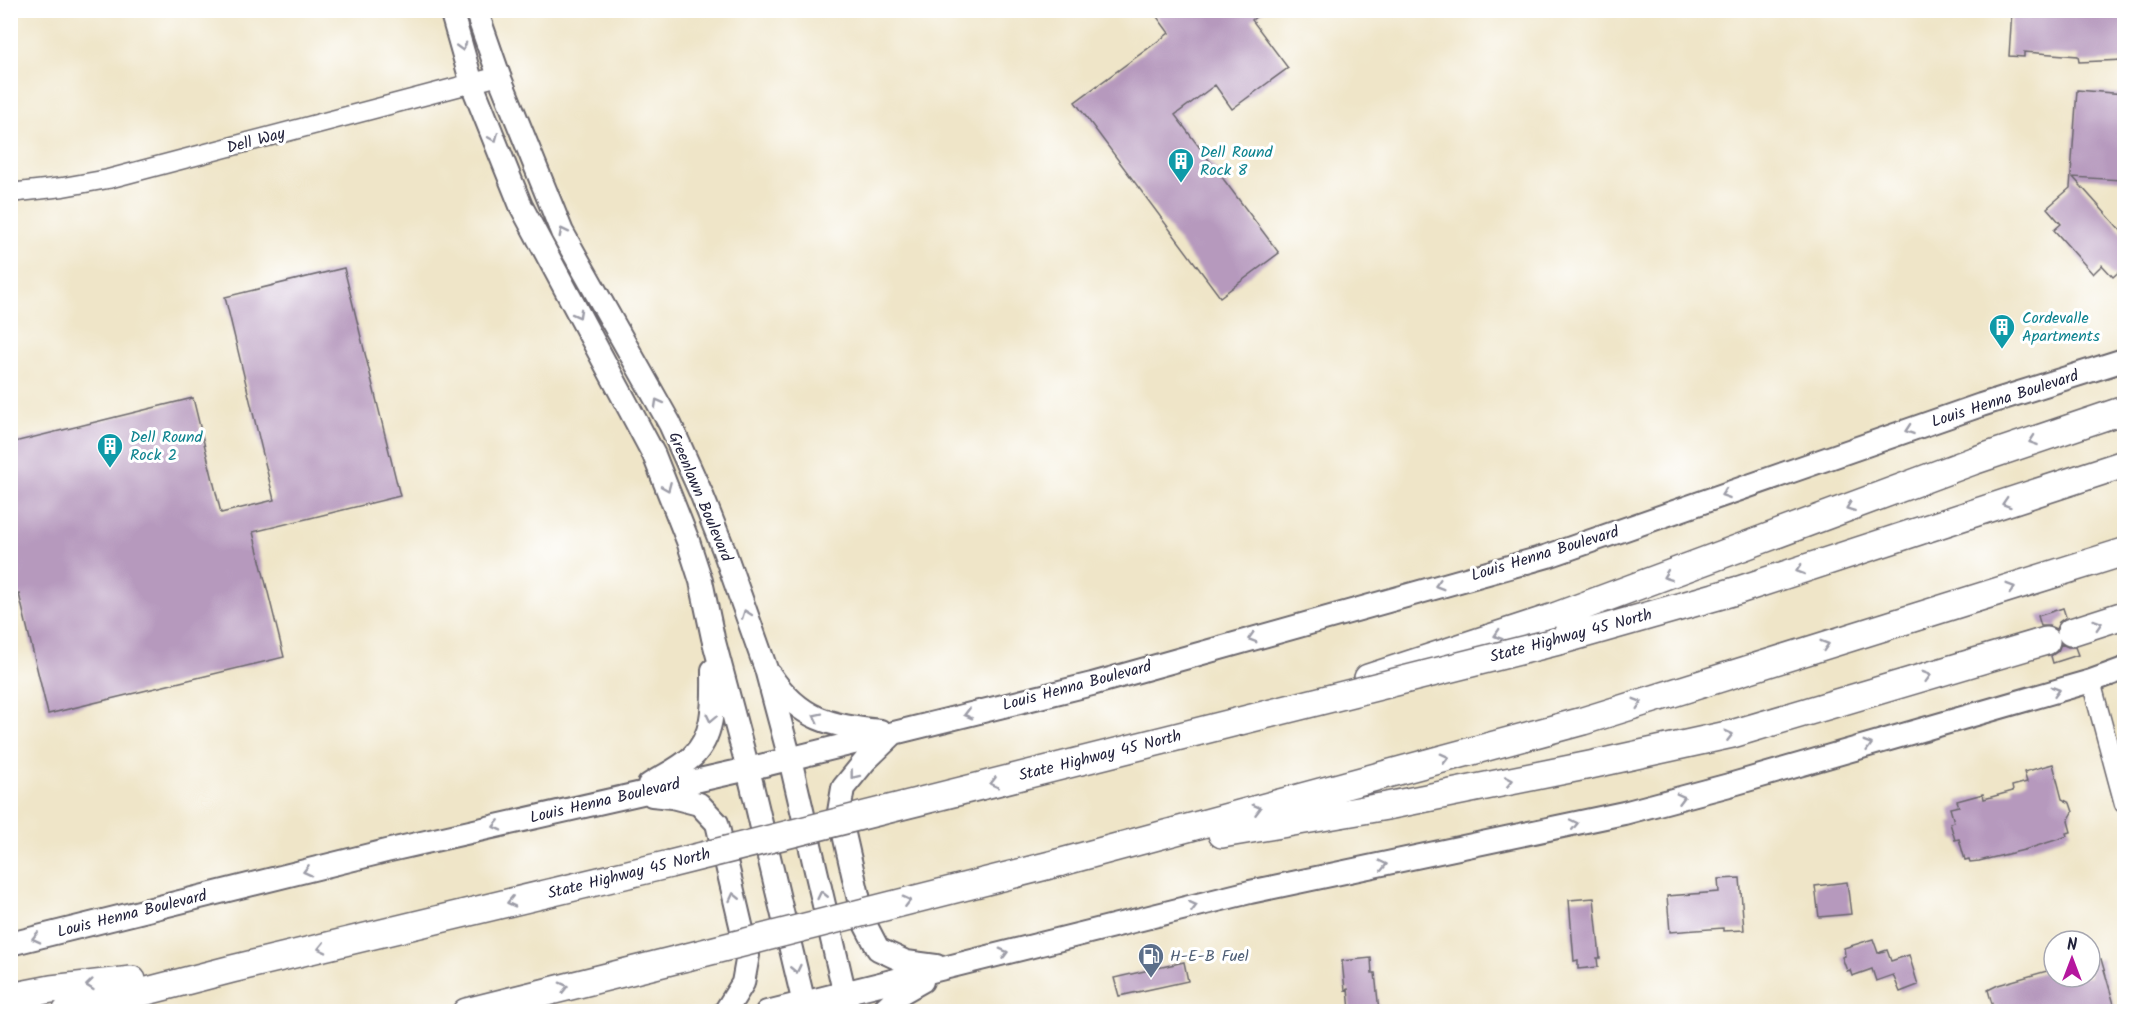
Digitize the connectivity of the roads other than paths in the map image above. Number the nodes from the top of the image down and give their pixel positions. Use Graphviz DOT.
graph roads {
  1 [pos="451,10"];
  2 [pos="476,10"];
  3 [pos="499,76"];
  4 [pos="472,84"];
  5 [pos="10,193"];
  6 [pos="2124,360"];
  7 [pos="2124,410"];
  8 [pos="654,455"];
  9 [pos="2124,464"];
  10 [pos="701,493"];
  11 [pos="2124,552"];
  12 [pos="2124,615"];
  13 [pos="1557,629"];
  14 [pos="713,638"];
  15 [pos="766,669"];
  16 [pos="2124,669"];
  17 [pos="2091,681"];
  18 [pos="894,733"];
  19 [pos="790,759"];
  20 [pos="748,769"];
  21 [pos="636,794"];
  22 [pos="2124,804"];
  23 [pos="1058,863"];
  24 [pos="10,944"];
  25 [pos="947,968"];
  26 [pos="232,969"];
  27 [pos="10,997"];
  28 [pos="847,1002"];
  29 [pos="805,1007"];
  30 [pos="66,1011"];
  31 [pos="466,1011"];
  32 [pos="725,1011"];
  33 [pos="767,1011"];
  34 [pos="881,1011"];
  1 -- 4 [label="main road, Greenlawn Boulevard, one-way"];
  2 -- 3 [label="main road, Greenlawn Boulevard"];
  3 -- 4 [label="street, Dell Way"];
  10 -- 3 [label="main road, Greenlawn Boulevard, one-way"];
  4 -- 5 [label="street, Dell Way"];
  4 -- 8 [label="main road, Greenlawn Boulevard, one-way"];
  6 -- 18 [label="main road, Louis Henna Boulevard, one-way"];
  7 -- 13 [label="highway, one-way"];
  8 -- 10 [label="main road"];
  8 -- 14 [label="main road, Greenlawn Boulevard, one-way"];
  9 -- 13 [label="highway, State Highway 45 North, one-way"];
  15 -- 10 [label="main road, Greenlawn Boulevard, one-way"];
  23 -- 11 [label="highway, one-way"];
  23 -- 12 [label="highway, one-way"];
  13 -- 26 [label="highway, State Highway 45 North, one-way, bridge"];
  14 -- 20 [label="main road, Greenlawn Boulevard"];
  14 -- 21 [label="main road, one-way"];
  18 -- 15 [label="main road, one-way"];
  15 -- 19 [label="main road, Greenlawn Boulevard"];
  16 -- 17 [label="main road"];
  17 -- 22 [label="street"];
  25 -- 17 [label="main road, one-way"];
  18 -- 19 [label="main road, Louis Henna Boulevard"];
  18 -- 25 [label="main road, one-way"];
  19 -- 20 [label="main road, Louis Henna Boulevard"];
  28 -- 19 [label="main road, Greenlawn Boulevard, one-way"];
  20 -- 21 [label="main road, Louis Henna Boulevard"];
  20 -- 29 [label="main road, Greenlawn Boulevard, one-way"];
  21 -- 24 [label="main road, Louis Henna Boulevard, one-way"];
  32 -- 21 [label="main road, one-way"];
  31 -- 23 [label="highway, one-way, bridge"];
  25 -- 28 [label="main road"];
  25 -- 34 [label="main road"];
  26 -- 27 [label="highway, one-way"];
  26 -- 30 [label="highway, State Highway 45 North"];
  28 -- 29 [label="main road"];
  29 -- 33 [label="main road"];
}
